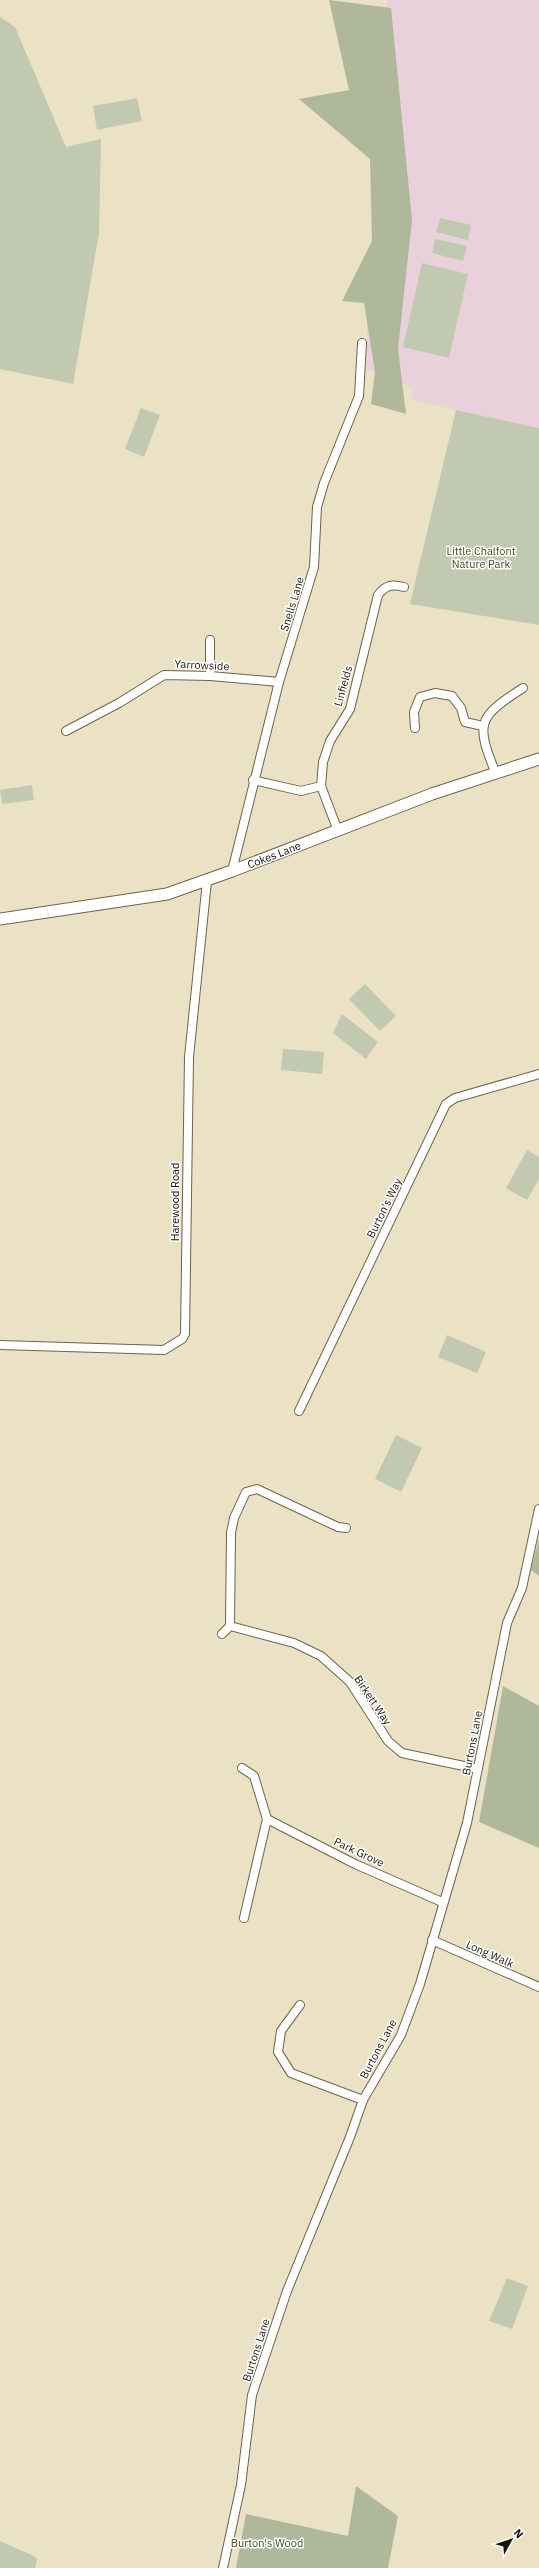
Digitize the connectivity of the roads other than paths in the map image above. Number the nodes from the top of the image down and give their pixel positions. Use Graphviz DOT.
graph roads {
  1 [pos="362,343"];
  2 [pos="404,588"];
  3 [pos="210,640"];
  4 [pos="210,676"];
  5 [pos="279,682"];
  6 [pos="523,688"];
  7 [pos="483,726"];
  8 [pos="415,728"];
  9 [pos="66,731"];
  10 [pos="539,759"];
  11 [pos="496,774"];
  12 [pos="253,780"];
  13 [pos="321,786"];
  14 [pos="338,831"];
  15 [pos="232,872"];
  16 [pos="207,881"];
  17 [pos="0,919"];
  18 [pos="539,1074"];
  19 [pos="0,1345"];
  20 [pos="299,1410"];
  21 [pos="539,1509"];
  22 [pos="346,1528"];
  23 [pos="230,1626"];
  24 [pos="222,1634"];
  25 [pos="242,1768"];
  26 [pos="478,1769"];
  27 [pos="267,1819"];
  28 [pos="442,1902"];
  29 [pos="244,1918"];
  30 [pos="432,1940"];
  31 [pos="539,1987"];
  32 [pos="300,2005"];
  33 [pos="363,2100"];
  34 [pos="223,2568"];
  1 -- 5 [label="street, Snells Lane"];
  2 -- 13 [label="street, Linfields"];
  3 -- 4 [label="street"];
  4 -- 5 [label="street, Yarrowside"];
  4 -- 9 [label="street, Yarrowside"];
  5 -- 12 [label="street, Snells Lane"];
  6 -- 7 [label="street"];
  7 -- 8 [label="street"];
  7 -- 11 [label="street"];
  10 -- 11 [label="main road, Cokes Lane"];
  11 -- 14 [label="main road, Cokes Lane"];
  12 -- 13 [label="street"];
  12 -- 15 [label="street, Snells Lane"];
  13 -- 14 [label="street, Linfields"];
  14 -- 15 [label="main road, Cokes Lane"];
  15 -- 16 [label="main road, Cokes Lane"];
  16 -- 17 [label="main road, Cokes Lane"];
  16 -- 19 [label="street, Harewood Road"];
  18 -- 20 [label="street, Burton's Way"];
  21 -- 26 [label="street, Burtons Lane"];
  22 -- 23 [label="street"];
  23 -- 24 [label="street"];
  23 -- 26 [label="street, Birkett Way"];
  25 -- 27 [label="street"];
  26 -- 28 [label="street, Burtons Lane"];
  27 -- 28 [label="street, Park Grove"];
  27 -- 29 [label="street"];
  28 -- 30 [label="street, Burtons Lane"];
  30 -- 31 [label="street, Long Walk"];
  30 -- 33 [label="street, Burtons Lane"];
  32 -- 33 [label="street"];
  33 -- 34 [label="street, Burtons Lane"];
}
